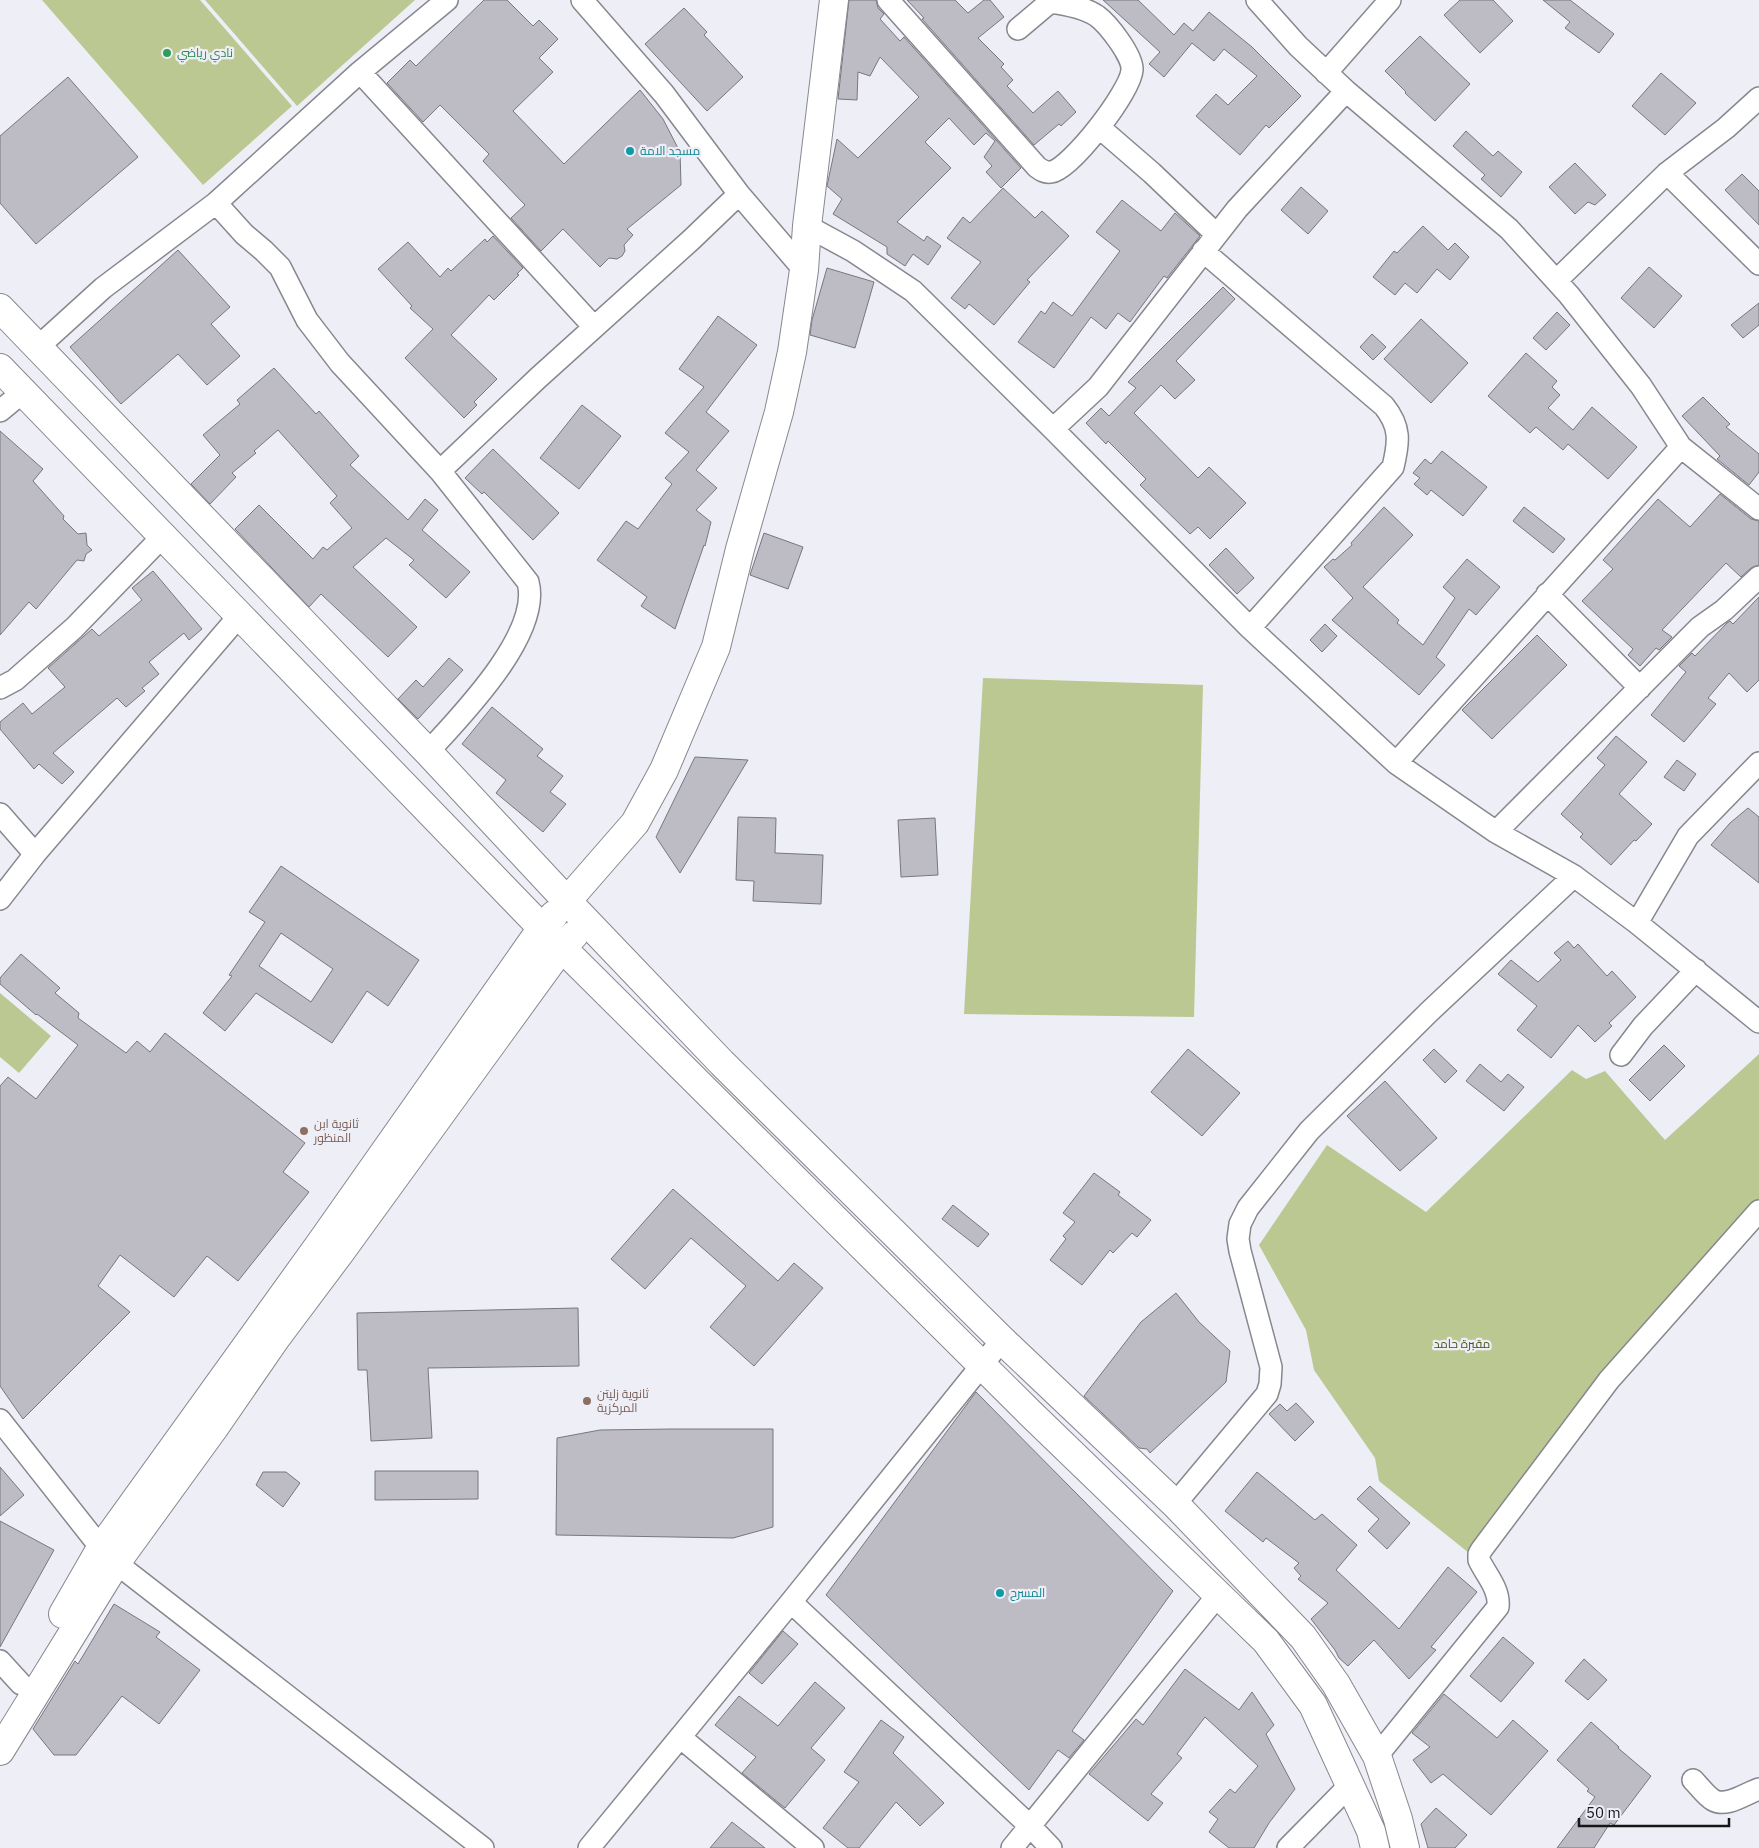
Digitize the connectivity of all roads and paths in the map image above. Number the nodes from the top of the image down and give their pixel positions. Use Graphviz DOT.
graph roads {
  1 [pos="447,0"];
  2 [pos="582,0"];
  3 [pos="834,0"];
  4 [pos="888,0"];
  5 [pos="1257,0"];
  6 [pos="1390,0"];
  7 [pos="1018,28"];
  8 [pos="360,72"];
  9 [pos="1326,73"];
  10 [pos="1346,91"];
  11 [pos="1759,98"];
  12 [pos="1100,128"];
  13 [pos="1667,173"];
  14 [pos="739,194"];
  15 [pos="216,203"];
  16 [pos="807,226"];
  17 [pos="1216,234"];
  18 [pos="1203,251"];
  19 [pos="1759,264"];
  20 [pos="804,270"];
  21 [pos="1557,280"];
  22 [pos="0,308"];
  23 [pos="594,327"];
  24 [pos="38,346"];
  25 [pos="0,368"];
  26 [pos="23,392"];
  27 [pos="0,411"];
  28 [pos="1053,429"];
  29 [pos="1681,447"];
  30 [pos="440,471"];
  31 [pos="1759,509"];
  32 [pos="163,536"];
  33 [pos="1759,577"];
  34 [pos="1547,594"];
  35 [pos="239,616"];
  36 [pos="1250,628"];
  37 [pos="0,688"];
  38 [pos="1640,688"];
  39 [pos="428,752"];
  40 [pos="1396,763"];
  41 [pos="1759,763"];
  42 [pos="0,814"];
  43 [pos="1496,832"];
  44 [pos="34,854"];
  45 [pos="1574,876"];
  46 [pos="0,899"];
  47 [pos="566,901"];
  48 [pos="586,921"];
  49 [pos="1637,923"];
  50 [pos="542,928"];
  51 [pos="562,948"];
  52 [pos="1696,970"];
  53 [pos="1759,1022"];
  54 [pos="1621,1055"];
  55 [pos="1759,1211"];
  56 [pos="1002,1340"];
  57 [pos="982,1364"];
  58 [pos="0,1420"];
  59 [pos="1175,1504"];
  60 [pos="109,1555"];
  61 [pos="1218,1595"];
  62 [pos="791,1602"];
  63 [pos="0,1661"];
  64 [pos="22,1684"];
  65 [pos="0,1720"];
  66 [pos="680,1737"];
  67 [pos="0,1751"];
  68 [pos="1376,1756"];
  69 [pos="1693,1780"];
  70 [pos="1351,1784"];
  71 [pos="1759,1789"];
  72 [pos="1030,1826"];
  73 [pos="483,1848"];
  74 [pos="589,1848"];
  75 [pos="813,1848"];
  76 [pos="1012,1848"];
  77 [pos="1051,1848"];
  78 [pos="1288,1848"];
  79 [pos="1375,1848"];
  80 [pos="1404,1848"];
  1 -- 8 [label="street"];
  2 -- 14 [label="street"];
  3 -- 16 [label="main road"];
  4 -- 12 [label="street"];
  5 -- 9 [label="street"];
  6 -- 9 [label="street"];
  7 -- 12 [label="street"];
  8 -- 15 [label="street"];
  8 -- 23 [label="street"];
  9 -- 10 [label="street"];
  10 -- 17 [label="street"];
  10 -- 21 [label="street"];
  11 -- 13 [label="street"];
  12 -- 17 [label="street"];
  13 -- 19 [label="street"];
  13 -- 21 [label="street"];
  14 -- 20 [label="street"];
  14 -- 23 [label="street"];
  15 -- 24 [label="street"];
  15 -- 30 [label="street"];
  16 -- 20 [label="main road"];
  16 -- 28 [label="street"];
  17 -- 18 [label="street"];
  18 -- 28 [label="street"];
  18 -- 36 [label="street"];
  20 -- 47 [label="main road"];
  21 -- 29 [label="street"];
  22 -- 24 [label="main road"];
  23 -- 30 [label="street"];
  24 -- 39 [label="main road"];
  25 -- 26 [label="main road"];
  26 -- 27 [label="street"];
  26 -- 32 [label="main road"];
  28 -- 36 [label="street"];
  29 -- 31 [label="street"];
  29 -- 34 [label="street"];
  30 -- 39 [label="street"];
  32 -- 35 [label="main road"];
  32 -- 37 [label="street"];
  33 -- 38 [label="street"];
  34 -- 38 [label="street"];
  34 -- 40 [label="street"];
  35 -- 44 [label="street"];
  35 -- 50 [label="main road"];
  36 -- 40 [label="street"];
  38 -- 43 [label="street"];
  39 -- 47 [label="main road"];
  40 -- 43 [label="street"];
  41 -- 49 [label="street"];
  42 -- 44 [label="street"];
  43 -- 45 [label="street"];
  44 -- 46 [label="street"];
  45 -- 49 [label="street"];
  45 -- 59 [label="street"];
  47 -- 48 [label="main road"];
  47 -- 50 [label="main road"];
  48 -- 51 [label="main road"];
  48 -- 56 [label="main road"];
  49 -- 52 [label="street"];
  50 -- 51 [label="main road"];
  50 -- 60 [label="main road"];
  51 -- 57 [label="main road"];
  51 -- 60 [label="main road"];
  52 -- 53 [label="street"];
  52 -- 54 [label="street"];
  55 -- 68 [label="street"];
  56 -- 57 [label="street"];
  56 -- 59 [label="main road"];
  57 -- 61 [label="main road"];
  57 -- 62 [label="street"];
  58 -- 60 [label="street"];
  59 -- 68 [label="main road"];
  60 -- 64 [label="main road"];
  60 -- 67 [label="main road"];
  60 -- 73 [label="street"];
  61 -- 70 [label="main road"];
  61 -- 72 [label="street"];
  62 -- 66 [label="street"];
  62 -- 72 [label="street"];
  63 -- 64 [label="street"];
  64 -- 65 [label="main road"];
  66 -- 74 [label="street"];
  66 -- 75 [label="street"];
  68 -- 80 [label="main road"];
  69 -- 71 [label="street"];
  70 -- 78 [label="street"];
  70 -- 79 [label="main road"];
  72 -- 76 [label="street"];
  72 -- 77 [label="street"];
}
